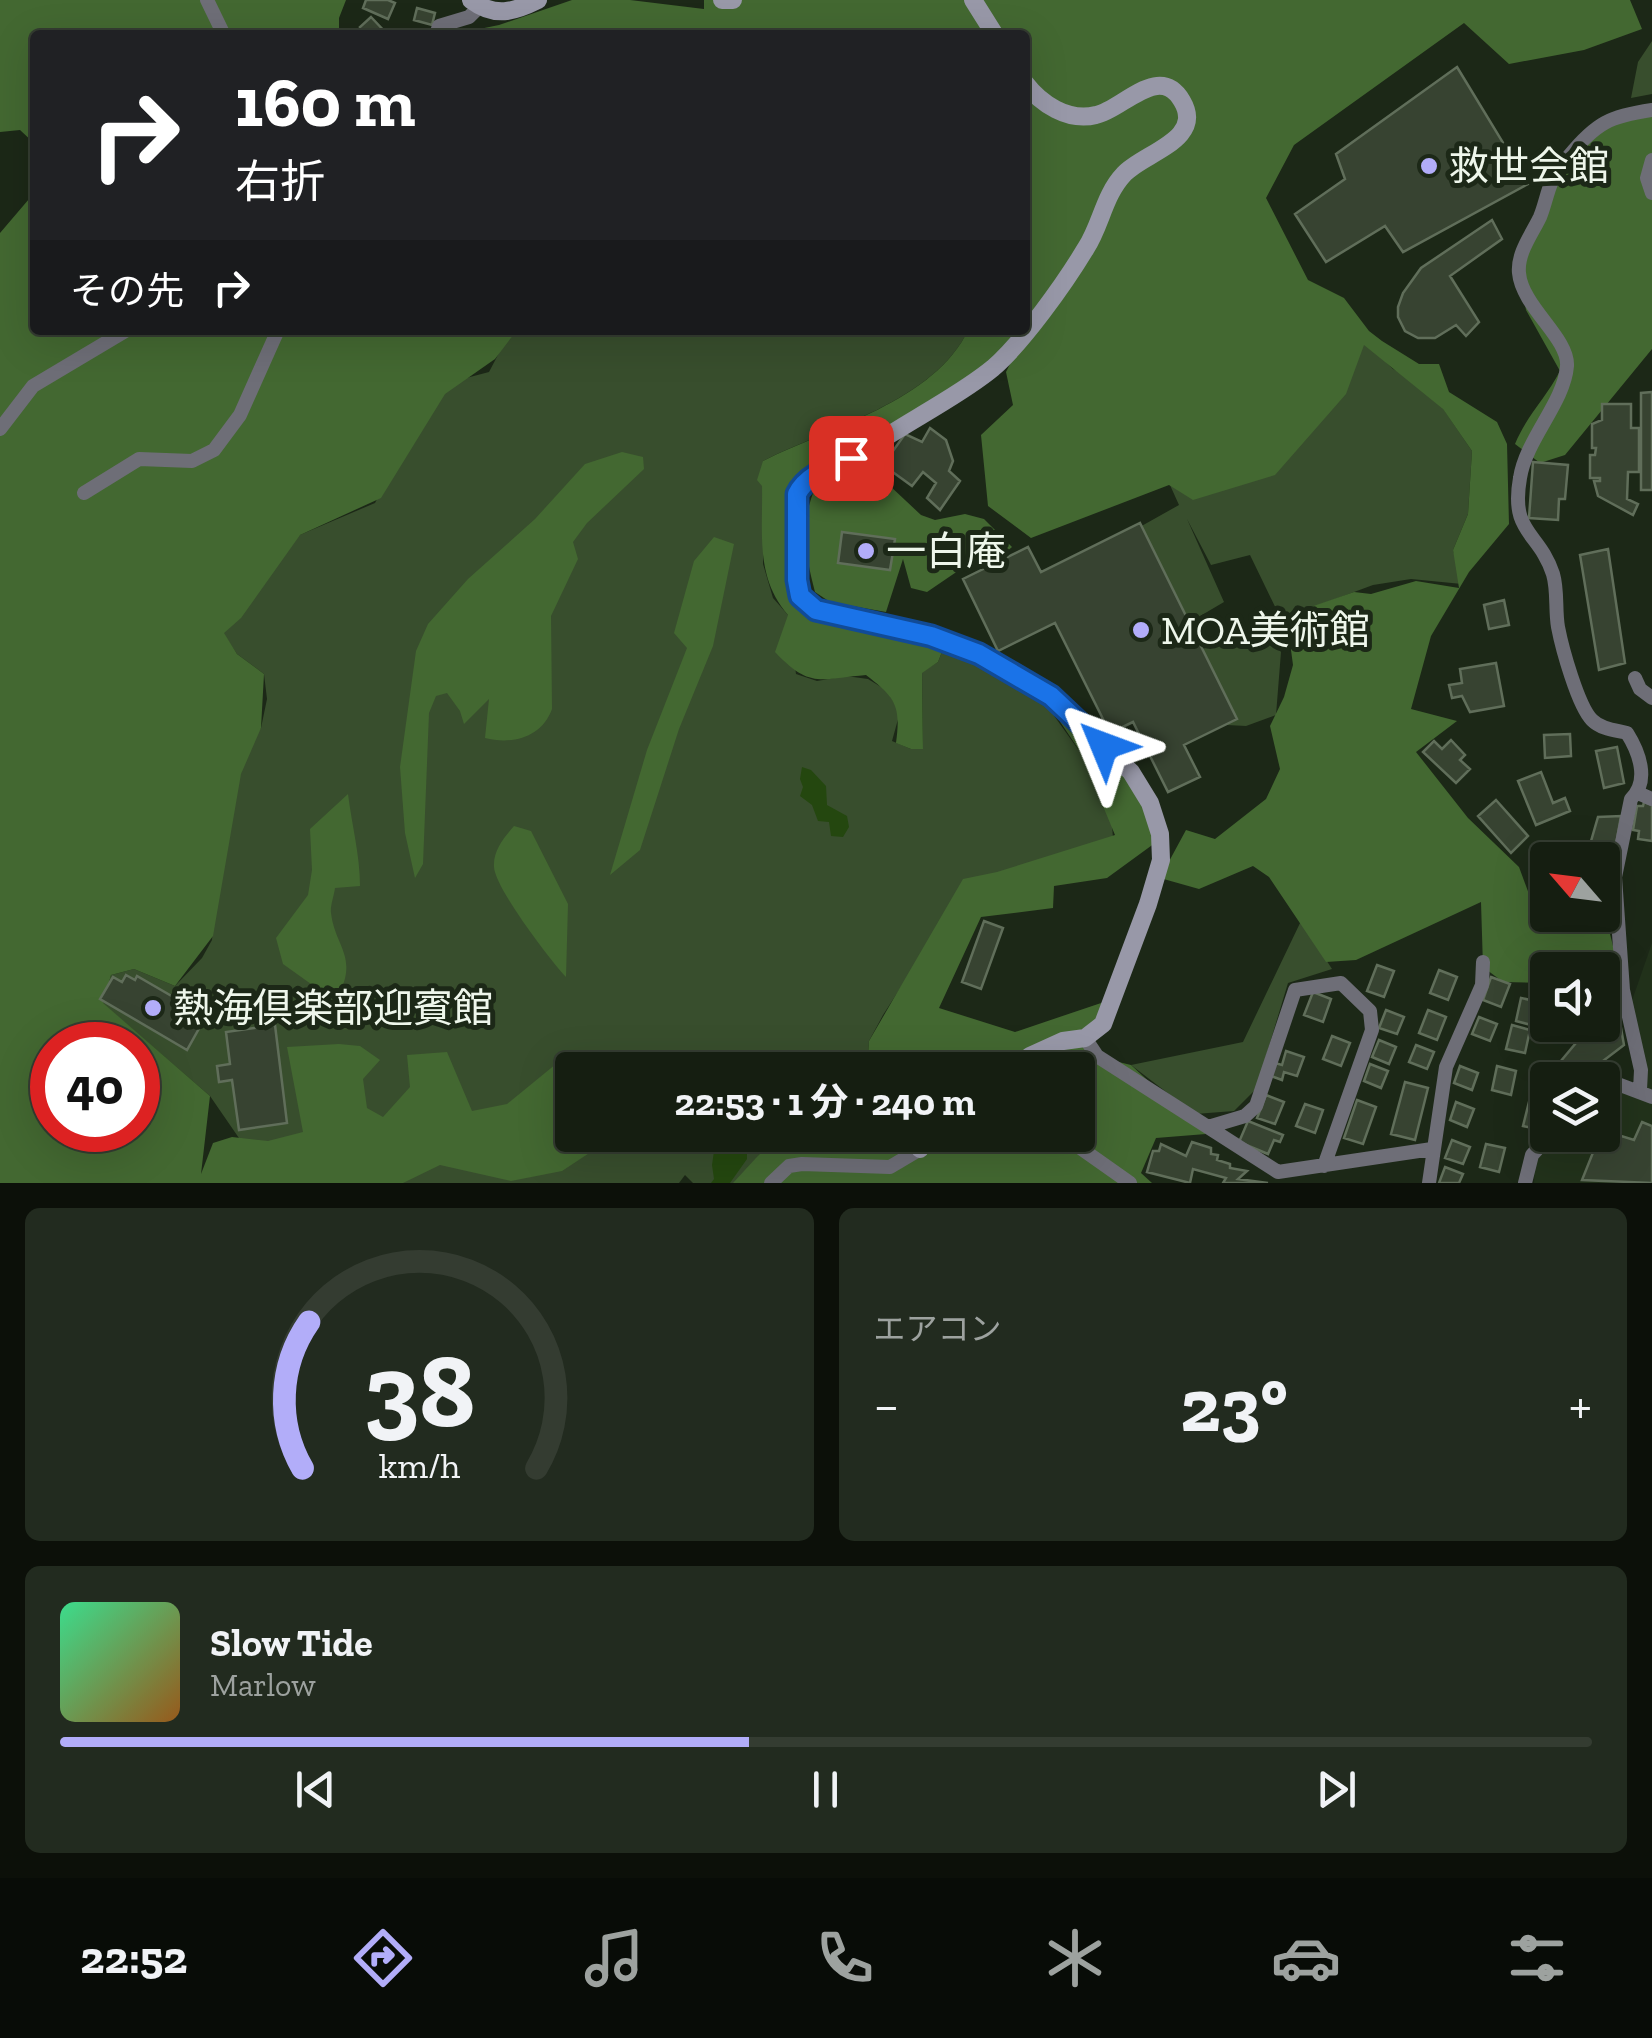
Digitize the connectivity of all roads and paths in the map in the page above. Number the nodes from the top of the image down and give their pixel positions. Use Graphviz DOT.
graph roads {
  1 [pos="207,0"];
  2 [pos="538,0"];
  3 [pos="722,0"];
  4 [pos="733,0"];
  5 [pos="974,0"];
  6 [pos="476,3"];
  7 [pos="222,30"];
  8 [pos="438,30"];
  9 [pos="992,30"];
  10 [pos="1030,89"];
  11 [pos="1652,110"];
  12 [pos="1652,160"];
  13 [pos="1652,193"];
  14 [pos="1030,322"];
  15 [pos="119,335"];
  16 [pos="276,335"];
  17 [pos="1020,335"];
  18 [pos="0,429"];
  19 [pos="84,493"];
  20 [pos="1636,678"];
  21 [pos="1652,698"];
  22 [pos="1645,796"];
  23 [pos="1483,962"];
  24 [pos="1086,1038"];
  25 [pos="1039,1052"];
  26 [pos="1620,1084"];
  27 [pos="1646,1093"];
  28 [pos="1208,1126"];
  29 [pos="1432,1148"];
  30 [pos="906,1152"];
  31 [pos="1086,1152"];
  32 [pos="1535,1152"];
  33 [pos="1324,1166"];
  34 [pos="771,1183"];
  35 [pos="1130,1183"];
  36 [pos="1429,1183"];
  37 [pos="1526,1183"];
  1 -- 7 [label="street"];
  2 -- 6 [label="street"];
  3 -- 4 [label="street"];
  5 -- 9 [label="street"];
  6 -- 8 [label="street"];
  10 -- 14 [label="street"];
  11 -- 22 [label="street"];
  12 -- 13 [label="street"];
  15 -- 18 [label="street"];
  16 -- 19 [label="street"];
  17 -- 24 [label="street"];
  20 -- 21 [label="street"];
  22 -- 27 [label="street"];
  23 -- 29 [label="street"];
  24 -- 25 [label="street"];
  24 -- 28 [label="street"];
  26 -- 27 [label="street"];
  28 -- 33 [label="street"];
  28 -- 33 [label="street"];
  29 -- 33 [label="street"];
  29 -- 36 [label="street"];
  30 -- 34 [label="street"];
  31 -- 35 [label="street"];
  32 -- 37 [label="street"];
}
